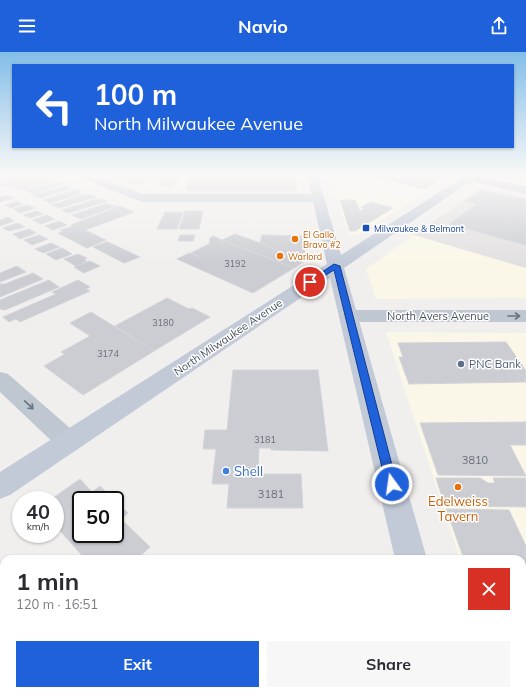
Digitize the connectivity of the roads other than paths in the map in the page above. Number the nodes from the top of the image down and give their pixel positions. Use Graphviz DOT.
graph roads {
  1 [pos="320,204"];
  2 [pos="430,204"];
  3 [pos="336,266"];
  4 [pos="349,316"];
  5 [pos="526,316"];
  6 [pos="0,379"];
  7 [pos="69,442"];
  8 [pos="0,487"];
  9 [pos="410,555"];
  1 -- 3 [label="main road"];
  2 -- 3 [label="main road, North Milwaukee Avenue"];
  3 -- 4 [label="main road"];
  3 -- 7 [label="main road, North Milwaukee Avenue"];
  4 -- 5 [label="street, North Avers Avenue, one-way"];
  4 -- 9 [label="main road"];
  6 -- 7 [label="street, one-way"];
  7 -- 8 [label="main road, North Milwaukee Avenue"];
}
